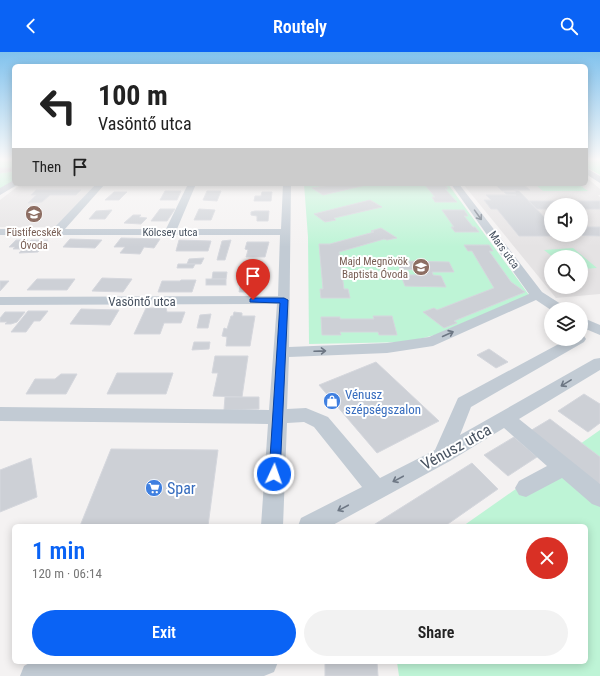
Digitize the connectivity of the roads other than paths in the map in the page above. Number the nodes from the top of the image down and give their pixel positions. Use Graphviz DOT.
graph roads {
  1 [pos="97,188"];
  2 [pos="190,188"];
  3 [pos="287,188"];
  4 [pos="458,188"];
  5 [pos="0,232"];
  6 [pos="170,232"];
  7 [pos="285,232"];
  8 [pos="55,233"];
  9 [pos="537,295"];
  10 [pos="284,300"];
  11 [pos="0,302"];
  12 [pos="548,302"];
  13 [pos="588,325"];
  14 [pos="598,330"];
  15 [pos="588,335"];
  16 [pos="567,346"];
  17 [pos="281,352"];
  18 [pos="600,363"];
  19 [pos="0,414"];
  20 [pos="277,417"];
  21 [pos="506,419"];
  22 [pos="443,455"];
  23 [pos="563,467"];
  24 [pos="526,488"];
  25 [pos="377,490"];
  26 [pos="600,497"];
  27 [pos="272,524"];
  28 [pos="313,524"];
  29 [pos="192,664"];
  30 [pos="264,664"];
  31 [pos="49,668"];
  32 [pos="264,676"];
  1 -- 8 [label="street"];
  2 -- 6 [label="street"];
  3 -- 7 [label="street"];
  4 -- 9 [label="street, Mars utca, one-way"];
  5 -- 8 [label="street, Kölcsey utca"];
  6 -- 7 [label="street, Kölcsey utca"];
  6 -- 8 [label="street, Kölcsey utca"];
  7 -- 10 [label="street"];
  9 -- 12 [label="street, Mars utca"];
  17 -- 9 [label="street, one-way"];
  10 -- 11 [label="street, Vasöntő utca"];
  10 -- 17 [label="street"];
  13 -- 14 [label="street"];
  14 -- 15 [label="street"];
  16 -- 22 [label="street"];
  17 -- 20 [label="street"];
  18 -- 21 [label="street, Vénusz utca, one-way"];
  19 -- 20 [label="street"];
  20 -- 25 [label="street"];
  20 -- 27 [label="street"];
  21 -- 22 [label="street, Vénusz utca"];
  21 -- 23 [label="street"];
  22 -- 25 [label="street, Vénusz utca, one-way"];
  23 -- 24 [label="street"];
  23 -- 26 [label="street"];
  25 -- 28 [label="street, Vénusz utca, one-way"];
  29 -- 31 [label="street"];
  30 -- 32 [label="street"];
}
